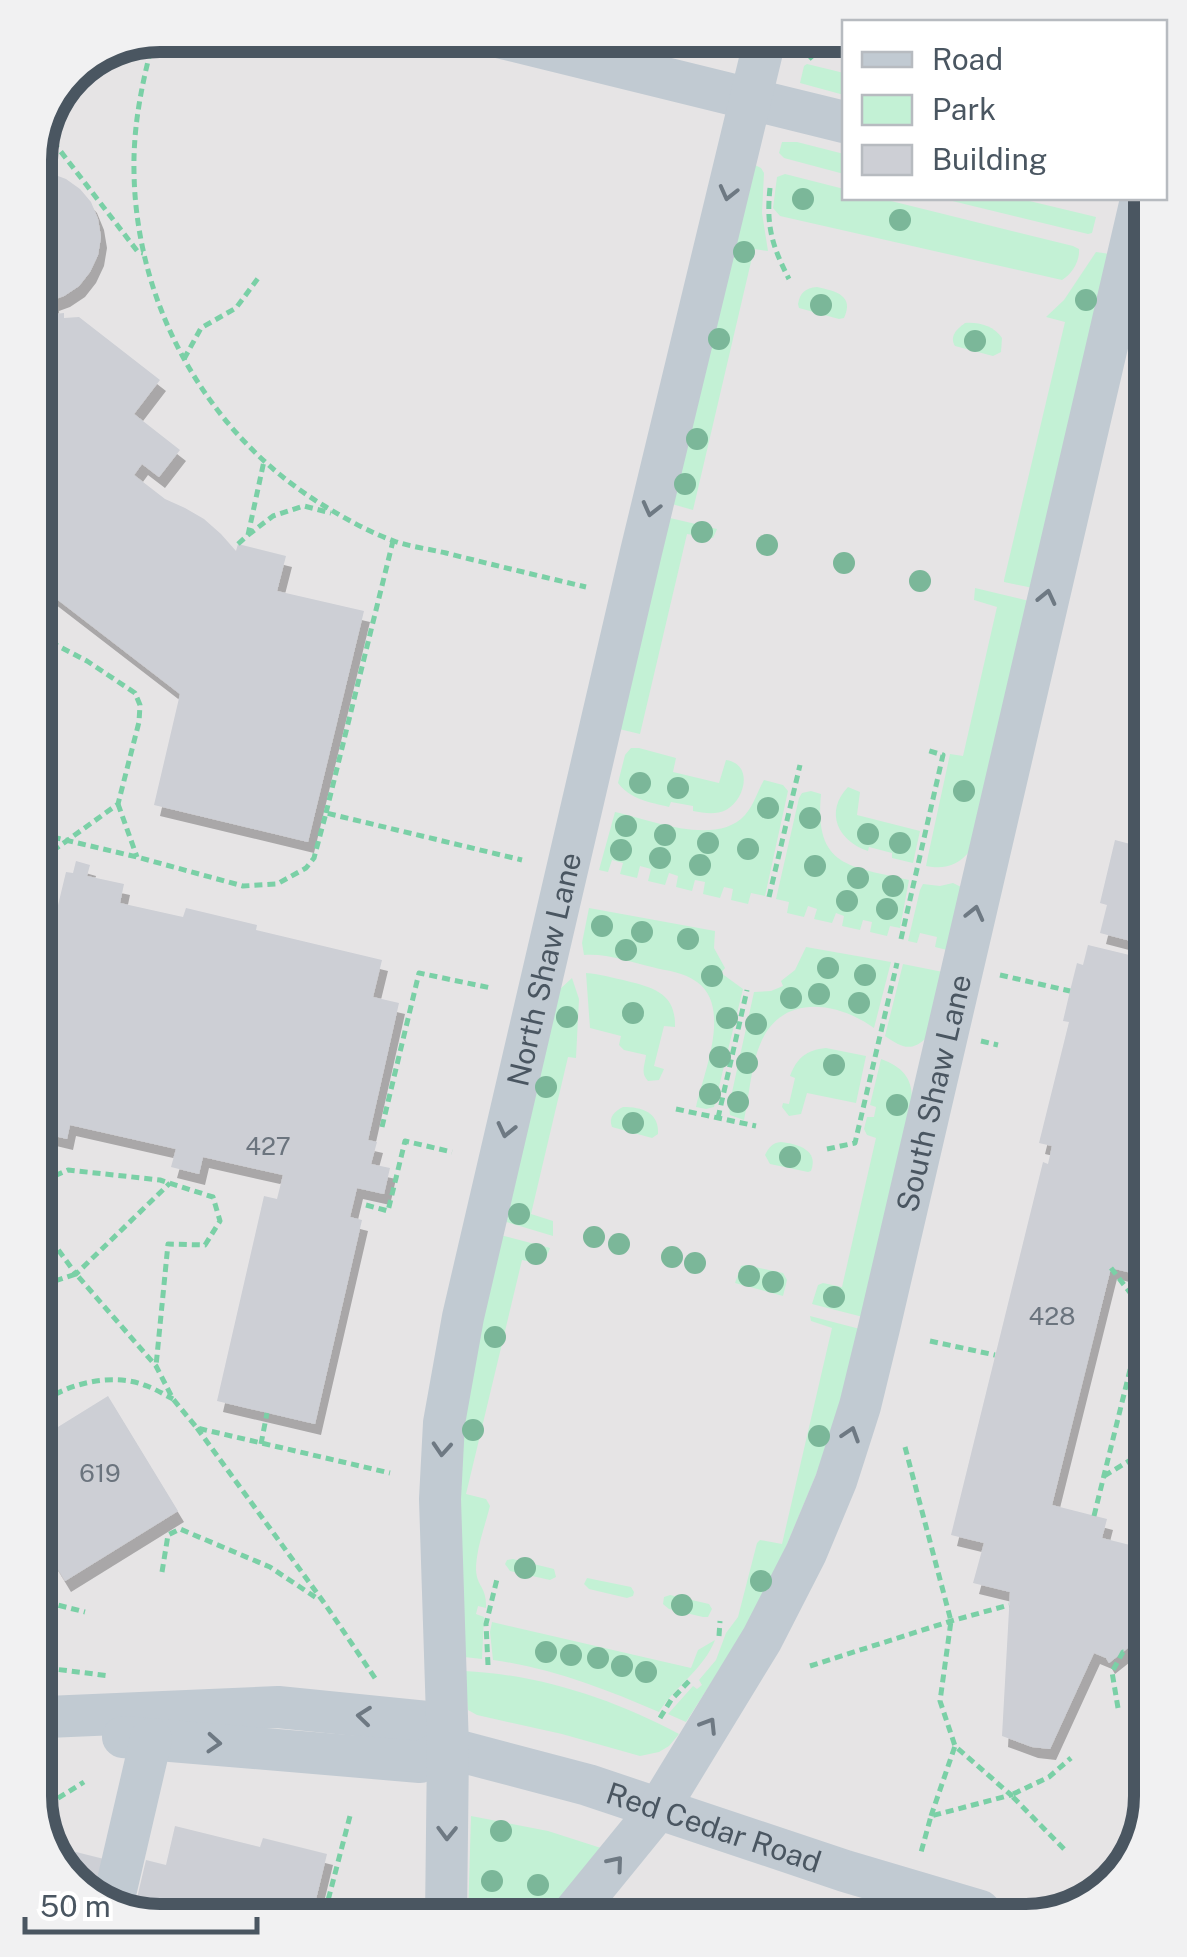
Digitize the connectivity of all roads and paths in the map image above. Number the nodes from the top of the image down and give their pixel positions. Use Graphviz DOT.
graph roads {
  1 [pos="562,52"];
  2 [pos="150,53"];
  3 [pos="762,53"];
  4 [pos="816,53"];
  5 [pos="809,59"];
  6 [pos="750,98"];
  7 [pos="842,121"];
  8 [pos="54,144"];
  9 [pos="770,182"];
  10 [pos="1134,217"];
  11 [pos="143,253"];
  12 [pos="259,276"];
  13 [pos="789,279"];
  14 [pos="184,359"];
  15 [pos="264,461"];
  16 [pos="340,515"];
  17 [pos="248,535"];
  18 [pos="393,541"];
  19 [pos="238,544"];
  20 [pos="586,588"];
  21 [pos="53,643"];
  22 [pos="926,750"];
  23 [pos="800,766"];
  24 [pos="118,804"];
  25 [pos="326,814"];
  26 [pos="53,838"];
  27 [pos="65,842"];
  28 [pos="53,851"];
  29 [pos="137,857"];
  30 [pos="522,860"];
  31 [pos="769,897"];
  32 [pos="901,939"];
  33 [pos="896,963"];
  34 [pos="1014,978"];
  35 [pos="491,988"];
  36 [pos="747,990"];
  37 [pos="1070,991"];
  38 [pos="676,1109"];
  39 [pos="718,1118"];
  40 [pos="756,1126"];
  41 [pos="382,1127"];
  42 [pos="827,1150"];
  43 [pos="452,1152"];
  44 [pos="52,1177"];
  45 [pos="170,1183"];
  46 [pos="366,1205"];
  47 [pos="52,1242"];
  48 [pos="1111,1268"];
  49 [pos="76,1274"];
  50 [pos="55,1281"];
  51 [pos="52,1293"];
  52 [pos="1134,1296"];
  53 [pos="930,1340"];
  54 [pos="995,1356"];
  55 [pos="1134,1362"];
  56 [pos="156,1366"];
  57 [pos="52,1395"];
  58 [pos="173,1399"];
  59 [pos="266,1413"];
  60 [pos="197,1428"];
  61 [pos="261,1444"];
  62 [pos="905,1447"];
  63 [pos="1134,1457"];
  64 [pos="390,1473"];
  65 [pos="1104,1476"];
  66 [pos="1094,1516"];
  67 [pos="162,1572"];
  68 [pos="497,1580"];
  69 [pos="52,1604"];
  70 [pos="324,1604"];
  71 [pos="1009,1605"];
  72 [pos="85,1612"];
  73 [pos="951,1620"];
  74 [pos="720,1621"];
  75 [pos="719,1642"];
  76 [pos="1134,1651"];
  77 [pos="488,1665"];
  78 [pos="810,1666"];
  79 [pos="698,1672"];
  80 [pos="378,1680"];
  81 [pos="1118,1708"];
  82 [pos="52,1717"];
  83 [pos="660,1718"];
  84 [pos="52,1729"];
  85 [pos="151,1738"];
  86 [pos="955,1746"];
  87 [pos="448,1748"];
  88 [pos="1071,1758"];
  89 [pos="84,1782"];
  90 [pos="1010,1795"];
  91 [pos="53,1802"];
  92 [pos="659,1808"];
  93 [pos="350,1816"];
  94 [pos="931,1816"];
  95 [pos="1064,1849"];
  96 [pos="911,1889"];
  97 [pos="115,1894"];
  98 [pos="327,1904"];
  99 [pos="446,1904"];
  100 [pos="581,1904"];
  101 [pos="958,1904"];
  1 -- 6 [label="street"];
  2 -- 11 [label="path"];
  3 -- 6 [label="street, North Shaw Lane"];
  4 -- 5 [label="path"];
  6 -- 7 [label="street"];
  6 -- 87 [label="street, North Shaw Lane, one-way"];
  8 -- 11 [label="path"];
  9 -- 13 [label="path"];
  92 -- 10 [label="street, South Shaw Lane, one-way"];
  11 -- 14 [label="path"];
  12 -- 14 [label="path"];
  14 -- 15 [label="path"];
  15 -- 16 [label="path"];
  15 -- 17 [label="path"];
  16 -- 17 [label="path"];
  16 -- 18 [label="path"];
  17 -- 19 [label="path"];
  18 -- 20 [label="path"];
  18 -- 25 [label="path"];
  21 -- 24 [label="path"];
  22 -- 32 [label="path"];
  23 -- 31 [label="path"];
  24 -- 27 [label="path"];
  24 -- 29 [label="path"];
  25 -- 29 [label="path"];
  25 -- 30 [label="path"];
  26 -- 27 [label="path"];
  27 -- 28 [label="path"];
  27 -- 29 [label="path"];
  33 -- 42 [label="path"];
  34 -- 37 [label="path"];
  35 -- 41 [label="path"];
  36 -- 39 [label="path"];
  38 -- 39 [label="path"];
  39 -- 40 [label="path"];
  43 -- 46 [label="path"];
  44 -- 45 [label="path"];
  45 -- 49 [label="path"];
  45 -- 56 [label="path"];
  47 -- 49 [label="path"];
  48 -- 52 [label="path"];
  49 -- 50 [label="path"];
  49 -- 56 [label="path"];
  50 -- 51 [label="path"];
  53 -- 54 [label="path"];
  55 -- 65 [label="path"];
  56 -- 58 [label="path"];
  57 -- 58 [label="path"];
  58 -- 60 [label="path"];
  59 -- 61 [label="path"];
  60 -- 61 [label="path"];
  60 -- 70 [label="path"];
  61 -- 64 [label="path"];
  62 -- 73 [label="path"];
  63 -- 65 [label="path"];
  65 -- 66 [label="path"];
  67 -- 70 [label="path"];
  68 -- 77 [label="path"];
  69 -- 72 [label="path"];
  70 -- 80 [label="path"];
  71 -- 73 [label="path"];
  73 -- 78 [label="path"];
  73 -- 86 [label="path"];
  74 -- 75 [label="path"];
  76 -- 81 [label="path"];
  79 -- 83 [label="path"];
  87 -- 82 [label="street, Red Cedar Road, one-way"];
  84 -- 85 [label="street, Red Cedar Road"];
  85 -- 87 [label="street, Red Cedar Road, one-way"];
  85 -- 97 [label="street"];
  86 -- 90 [label="path"];
  86 -- 94 [label="path"];
  87 -- 92 [label="street, Red Cedar Road"];
  87 -- 99 [label="street, North Shaw Lane, one-way"];
  88 -- 90 [label="path"];
  89 -- 91 [label="path"];
  90 -- 94 [label="path"];
  90 -- 95 [label="path"];
  92 -- 96 [label="street, Red Cedar Road"];
  100 -- 92 [label="street, South Shaw Lane, one-way"];
  93 -- 98 [label="path"];
  94 -- 96 [label="path"];
  96 -- 101 [label="street, Red Cedar Road"];
}
